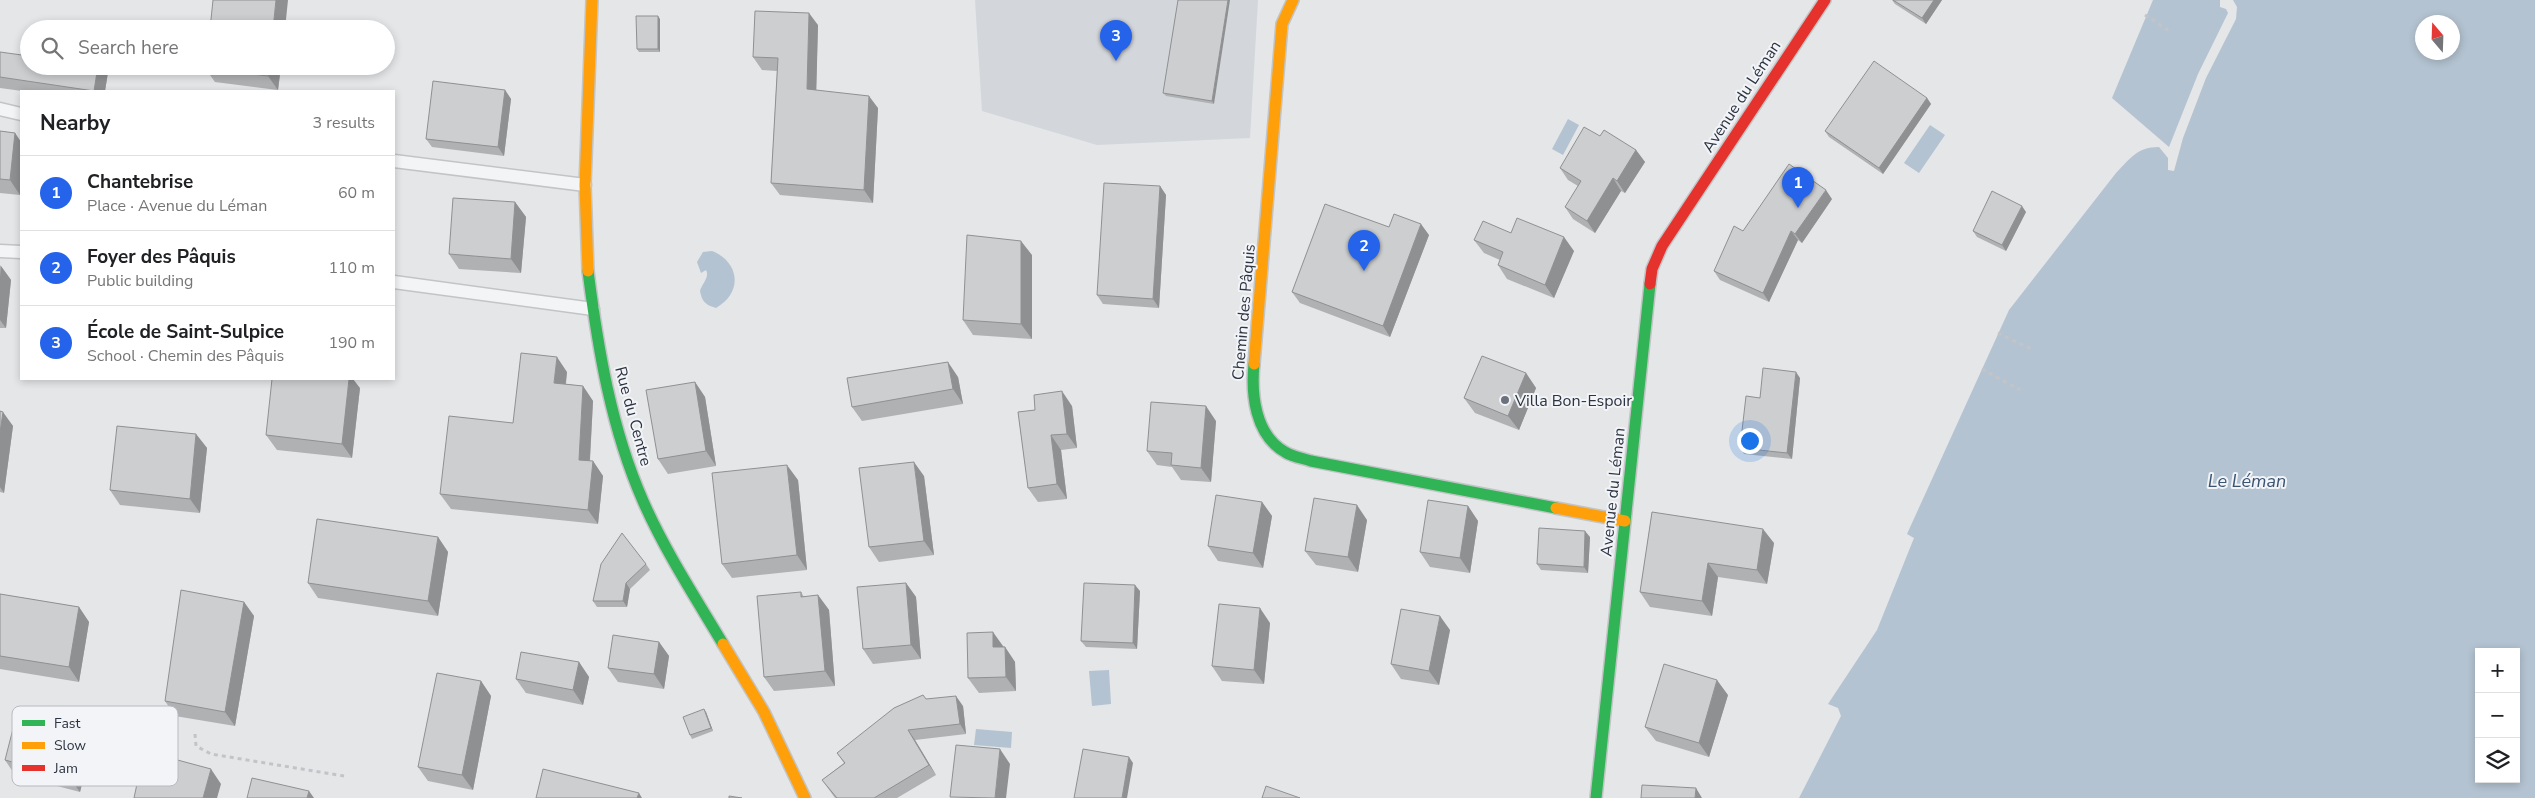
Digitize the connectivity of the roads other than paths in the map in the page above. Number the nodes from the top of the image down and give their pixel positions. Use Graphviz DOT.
graph roads {
  1 [pos="592,0"];
  2 [pos="1293,0"];
  3 [pos="1825,0"];
  4 [pos="0,108"];
  5 [pos="20,114"];
  6 [pos="395,161"];
  7 [pos="585,185"];
  8 [pos="0,251"];
  9 [pos="20,252"];
  10 [pos="395,282"];
  11 [pos="593,309"];
  12 [pos="1625,521"];
  13 [pos="805,798"];
  14 [pos="1596,798"];
  1 -- 7 [label="street, Rue du Centre"];
  2 -- 12 [label="street, Chemin des Pâquis"];
  3 -- 12 [label="street, Avenue du Léman"];
  4 -- 5 [label="lane"];
  6 -- 7 [label="lane"];
  7 -- 11 [label="street, Rue du Centre"];
  8 -- 9 [label="lane"];
  10 -- 11 [label="lane"];
  11 -- 13 [label="street, Rue du Centre"];
  12 -- 14 [label="street, Avenue du Léman"];
}
